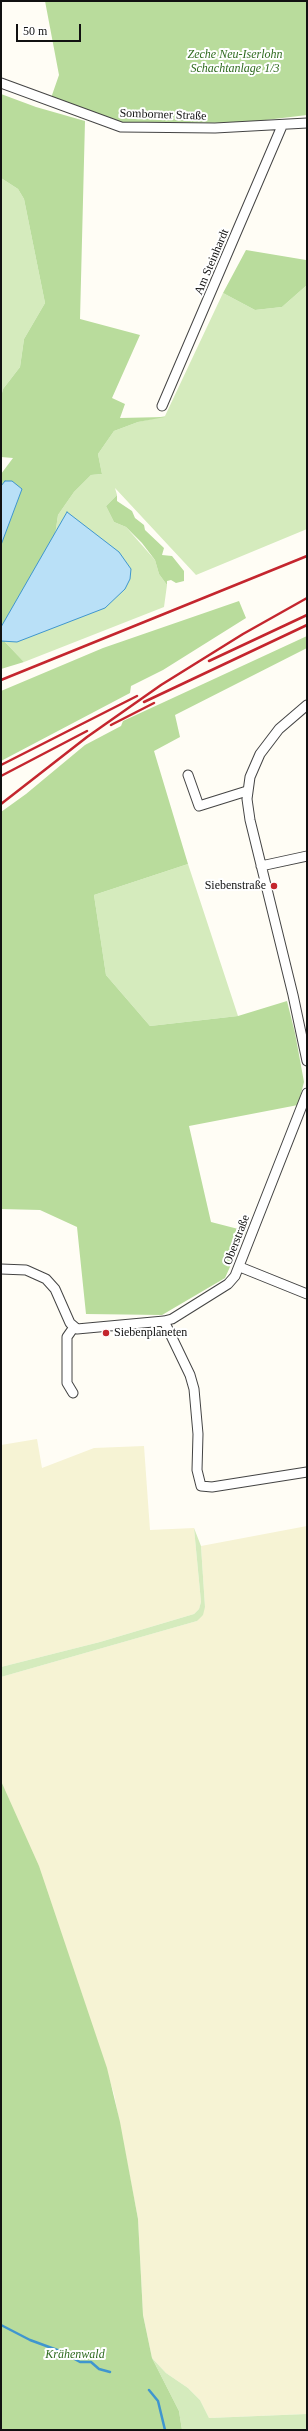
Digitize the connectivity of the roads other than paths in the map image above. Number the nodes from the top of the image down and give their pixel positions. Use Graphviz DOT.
graph roads {
  1 [pos="1,84"];
  2 [pos="307,123"];
  3 [pos="282,126"];
  4 [pos="162,406"];
  5 [pos="307,705"];
  6 [pos="188,775"];
  7 [pos="247,791"];
  8 [pos="307,856"];
  9 [pos="261,866"];
  10 [pos="307,1061"];
  11 [pos="307,1093"];
  12 [pos="240,1267"];
  13 [pos="1,1268"];
  14 [pos="307,1294"];
  15 [pos="164,1322"];
  16 [pos="74,1326"];
  17 [pos="73,1393"];
  18 [pos="307,1472"];
  1 -- 3 [label="street, Somborner Straße"];
  2 -- 3 [label="street, Somborner Straße"];
  3 -- 4 [label="street, Am Steinhardt"];
  5 -- 7 [label="street"];
  6 -- 7 [label="street"];
  7 -- 9 [label="street"];
  8 -- 9 [label="street"];
  9 -- 10 [label="street"];
  11 -- 12 [label="street, Oberstraße"];
  12 -- 14 [label="street"];
  12 -- 15 [label="street, Oberstraße"];
  13 -- 16 [label="street"];
  15 -- 16 [label="street, Oberstraße"];
  15 -- 18 [label="street"];
  16 -- 17 [label="street"];
}
